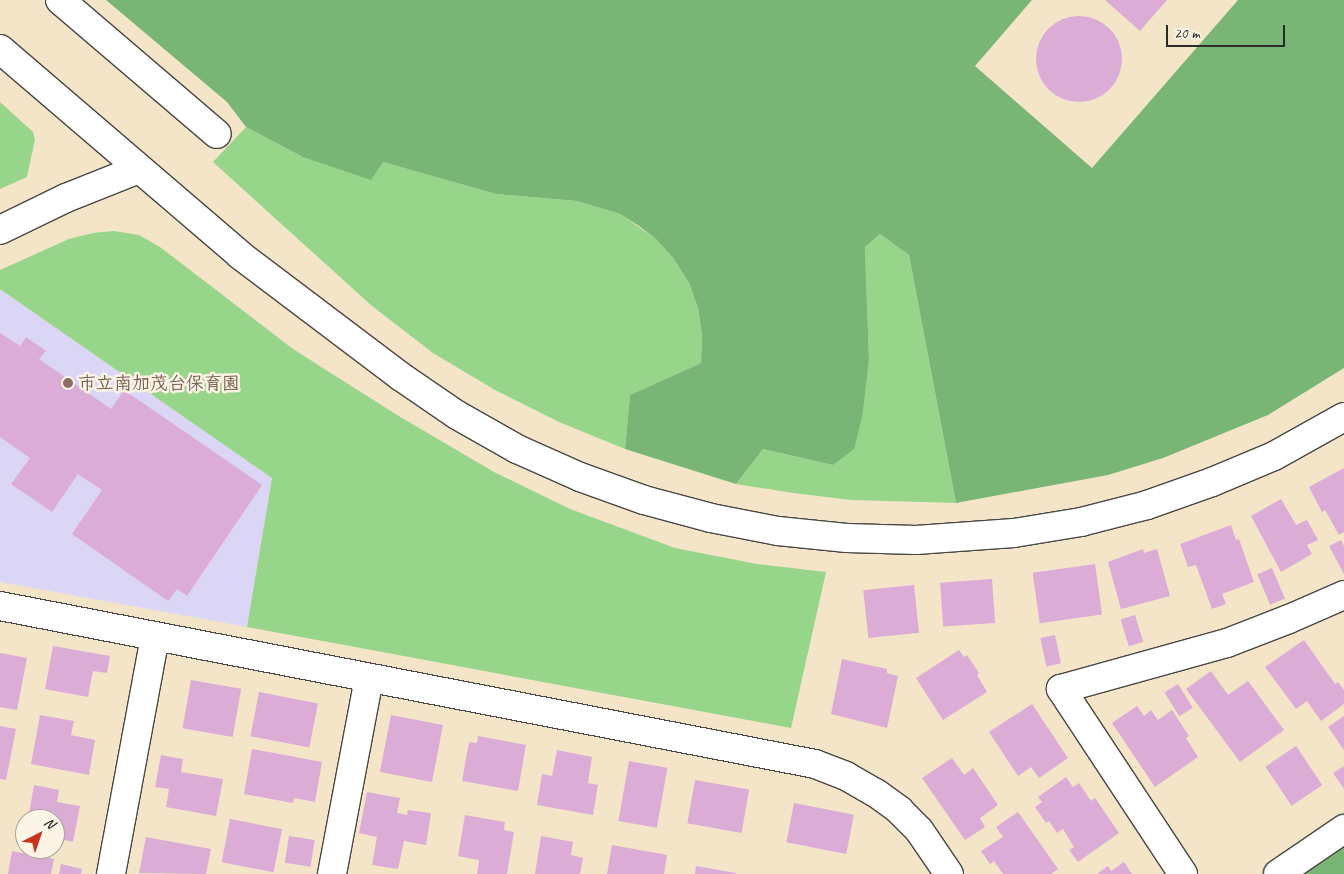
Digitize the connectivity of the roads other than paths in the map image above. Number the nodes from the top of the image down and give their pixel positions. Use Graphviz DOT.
graph roads {
  1 [pos="60,0"];
  2 [pos="0,49"];
  3 [pos="217,134"];
  4 [pos="139,169"];
  5 [pos="0,230"];
  6 [pos="1344,417"];
  7 [pos="1344,595"];
  8 [pos="0,606"];
  9 [pos="155,637"];
  10 [pos="369,678"];
  11 [pos="1344,828"];
  12 [pos="111,874"];
  13 [pos="332,874"];
  14 [pos="949,874"];
  15 [pos="1183,874"];
  16 [pos="1278,874"];
  1 -- 3 [label="street"];
  2 -- 4 [label="street"];
  4 -- 5 [label="street"];
  4 -- 6 [label="street"];
  7 -- 15 [label="street"];
  8 -- 9 [label="street"];
  9 -- 10 [label="street"];
  9 -- 12 [label="street"];
  10 -- 13 [label="street"];
  10 -- 14 [label="street"];
  11 -- 16 [label="street"];
}
